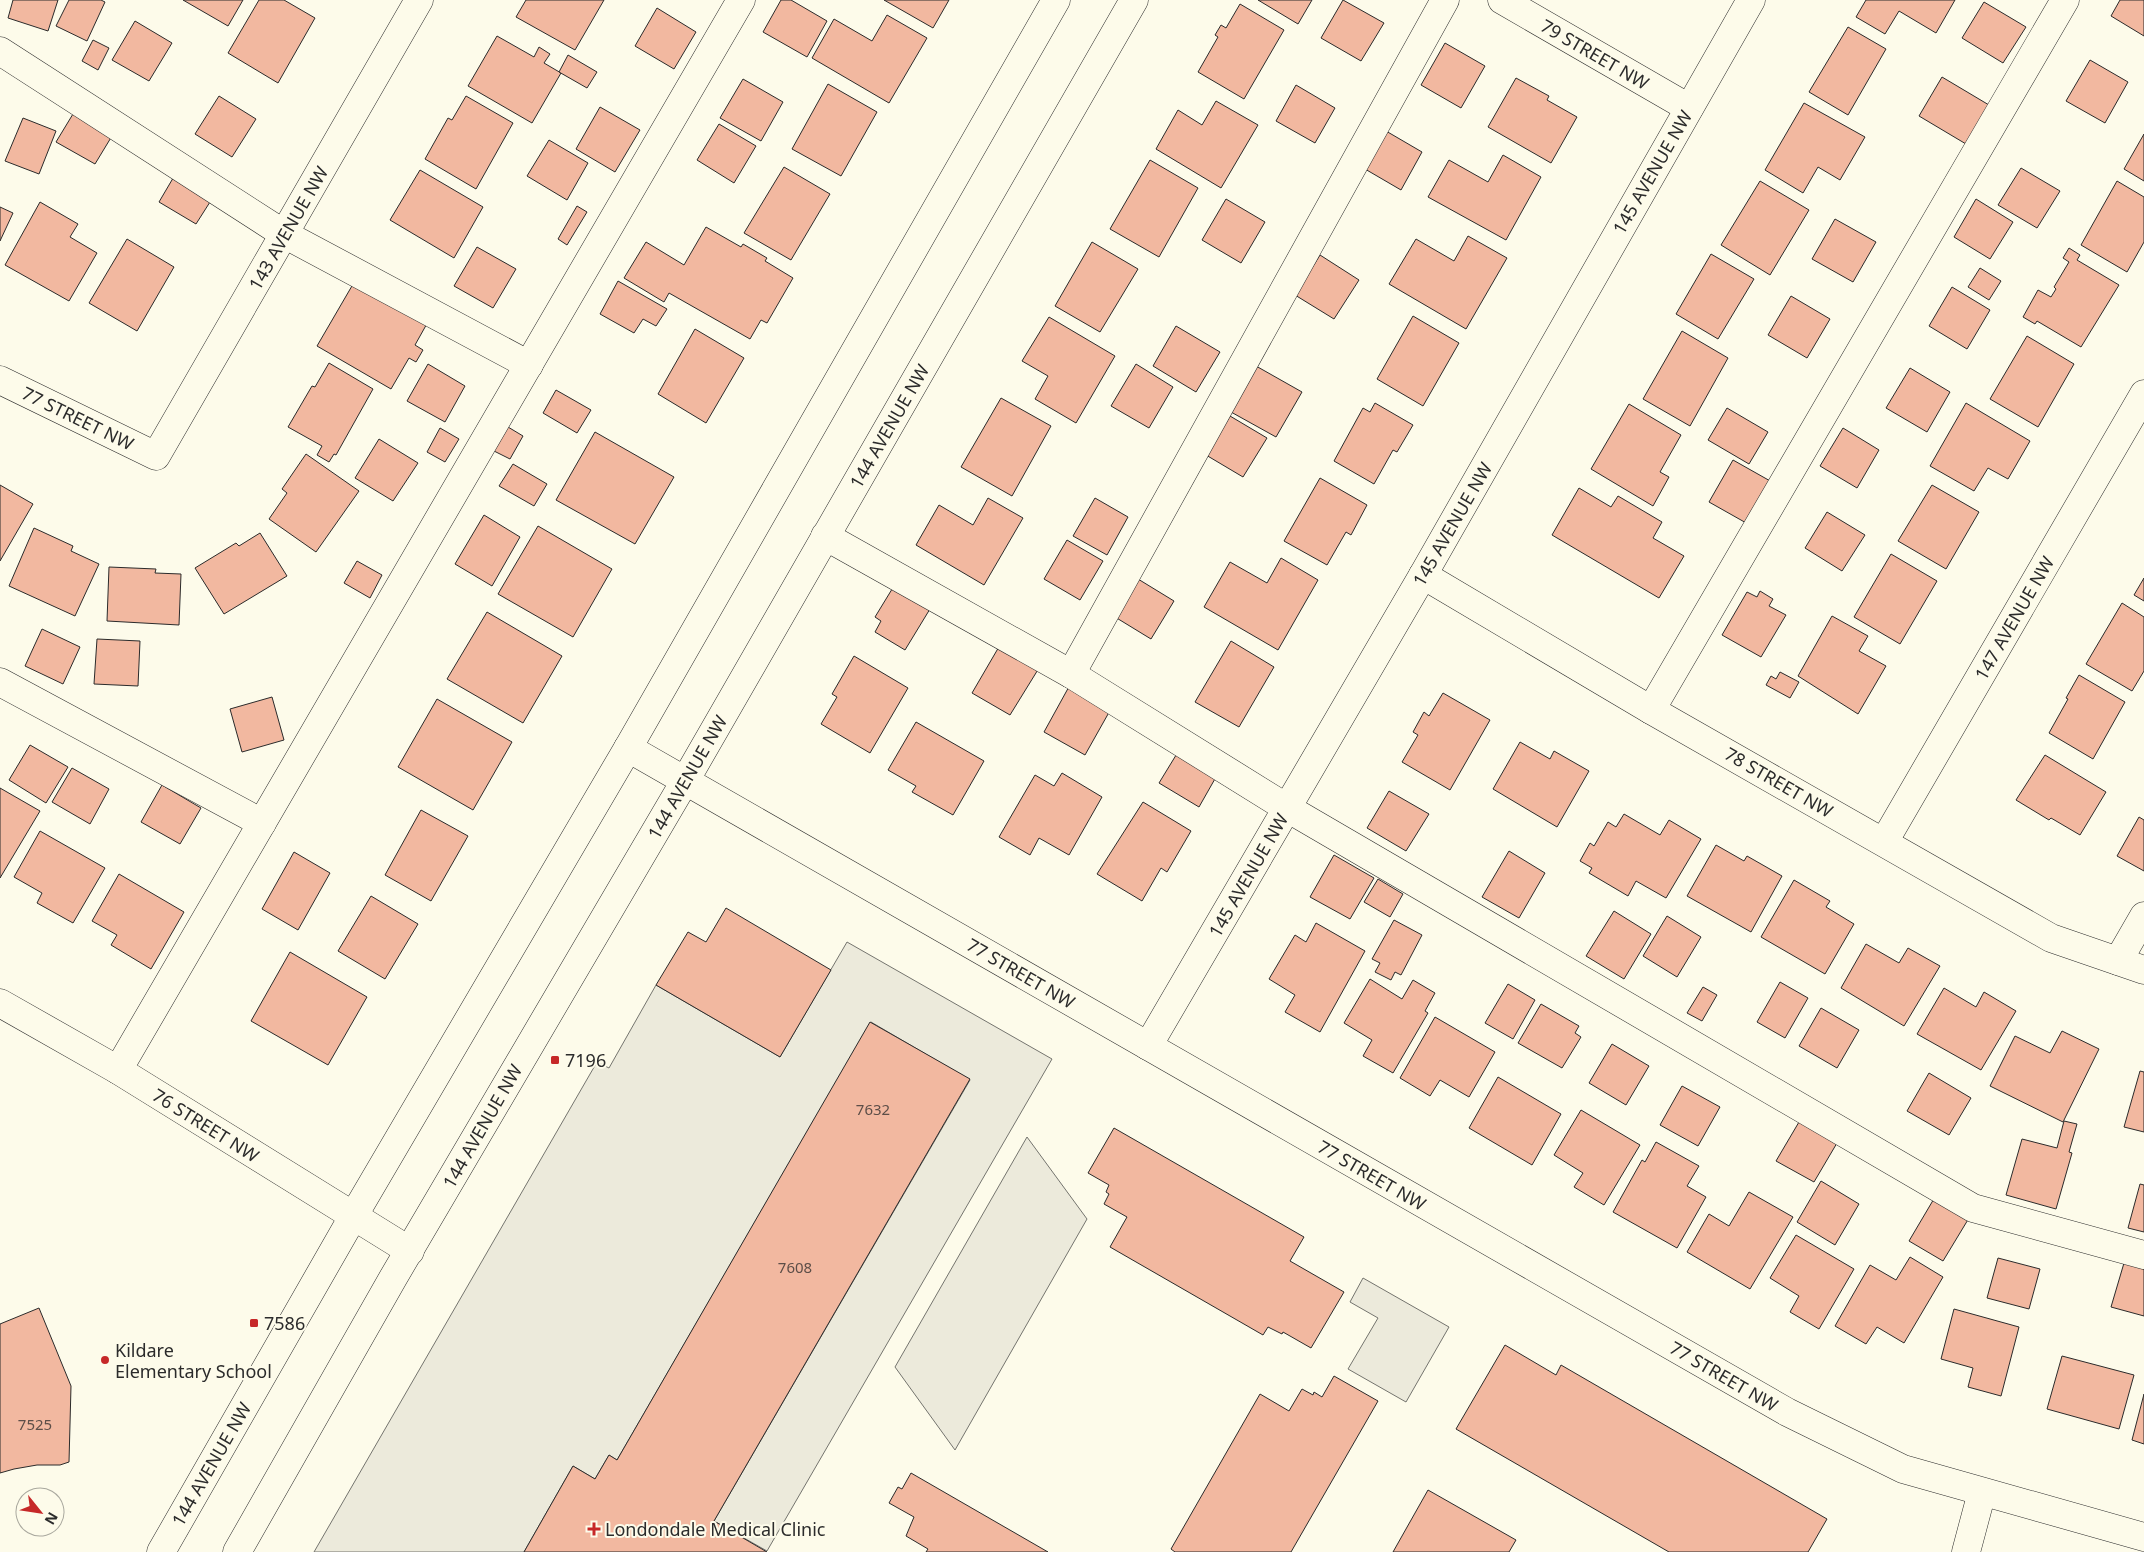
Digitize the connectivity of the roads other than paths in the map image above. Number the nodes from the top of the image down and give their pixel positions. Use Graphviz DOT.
graph roads {
  1 [pos="419,0"];
  2 [pos="741,0"];
  3 [pos="1056,0"];
  4 [pos="1134,0"];
  5 [pos="1445,0"];
  6 [pos="1502,0"];
  7 [pos="1751,0"];
  8 [pos="2065,0"];
  9 [pos="0,51"];
  10 [pos="1689,108"];
  11 [pos="284,234"];
  12 [pos="529,365"];
  13 [pos="0,380"];
  14 [pos="2144,394"];
  15 [pos="156,456"];
  16 [pos="825,536"];
  17 [pos="1423,575"];
  18 [pos="1071,674"];
  19 [pos="0,682"];
  20 [pos="1651,710"];
  21 [pos="628,748"];
  22 [pos="685,781"];
  23 [pos="1287,808"];
  24 [pos="262,824"];
  25 [pos="1884,842"];
  26 [pos="2144,916"];
  27 [pos="2118,961"];
  28 [pos="2144,970"];
  29 [pos="0,1003"];
  30 [pos="1148,1046"];
  31 [pos="118,1070"];
  32 [pos="354,1216"];
  33 [pos="410,1251"];
  34 [pos="2144,1255"];
  35 [pos="1982,1492"];
  36 [pos="2144,1537"];
  37 [pos="161,1552"];
  38 [pos="237,1552"];
  39 [pos="1966,1552"];
  1 -- 11 [label="street, 143 AVENUE NW"];
  2 -- 12 [label="street"];
  3 -- 21 [label="street, 144 AVENUE NW"];
  4 -- 16 [label="street, 144 AVENUE NW"];
  5 -- 18 [label="street"];
  6 -- 10 [label="street, 79 STREET NW"];
  7 -- 10 [label="street, 145 AVENUE NW"];
  8 -- 20 [label="street"];
  9 -- 11 [label="street"];
  10 -- 17 [label="street, 145 AVENUE NW"];
  11 -- 12 [label="street"];
  11 -- 15 [label="street, 143 AVENUE NW"];
  12 -- 24 [label="street"];
  13 -- 15 [label="street, 77 STREET NW"];
  14 -- 25 [label="street, 147 AVENUE NW"];
  16 -- 18 [label="street"];
  16 -- 22 [label="street, 144 AVENUE NW"];
  17 -- 20 [label="street, 78 STREET NW"];
  17 -- 23 [label="street, 145 AVENUE NW"];
  18 -- 23 [label="street"];
  19 -- 24 [label="street"];
  20 -- 25 [label="street, 78 STREET NW"];
  21 -- 22 [label="street, 77 STREET NW"];
  21 -- 32 [label="street, 144 AVENUE NW"];
  22 -- 30 [label="street, 77 STREET NW"];
  22 -- 33 [label="street, 144 AVENUE NW"];
  23 -- 30 [label="street, 145 AVENUE NW"];
  23 -- 34 [label="street"];
  24 -- 31 [label="street"];
  25 -- 27 [label="street, 78 STREET NW"];
  26 -- 27 [label="street"];
  27 -- 28 [label="street, 78 STREET NW"];
  29 -- 31 [label="street, 76 STREET NW"];
  30 -- 35 [label="street, 77 STREET NW"];
  31 -- 32 [label="street, 76 STREET NW"];
  32 -- 33 [label="street, 76 STREET NW"];
  32 -- 37 [label="street, 144 AVENUE NW"];
  33 -- 38 [label="street, 144 AVENUE NW"];
  35 -- 36 [label="street, 77 STREET NW"];
  35 -- 39 [label="street"];
}
